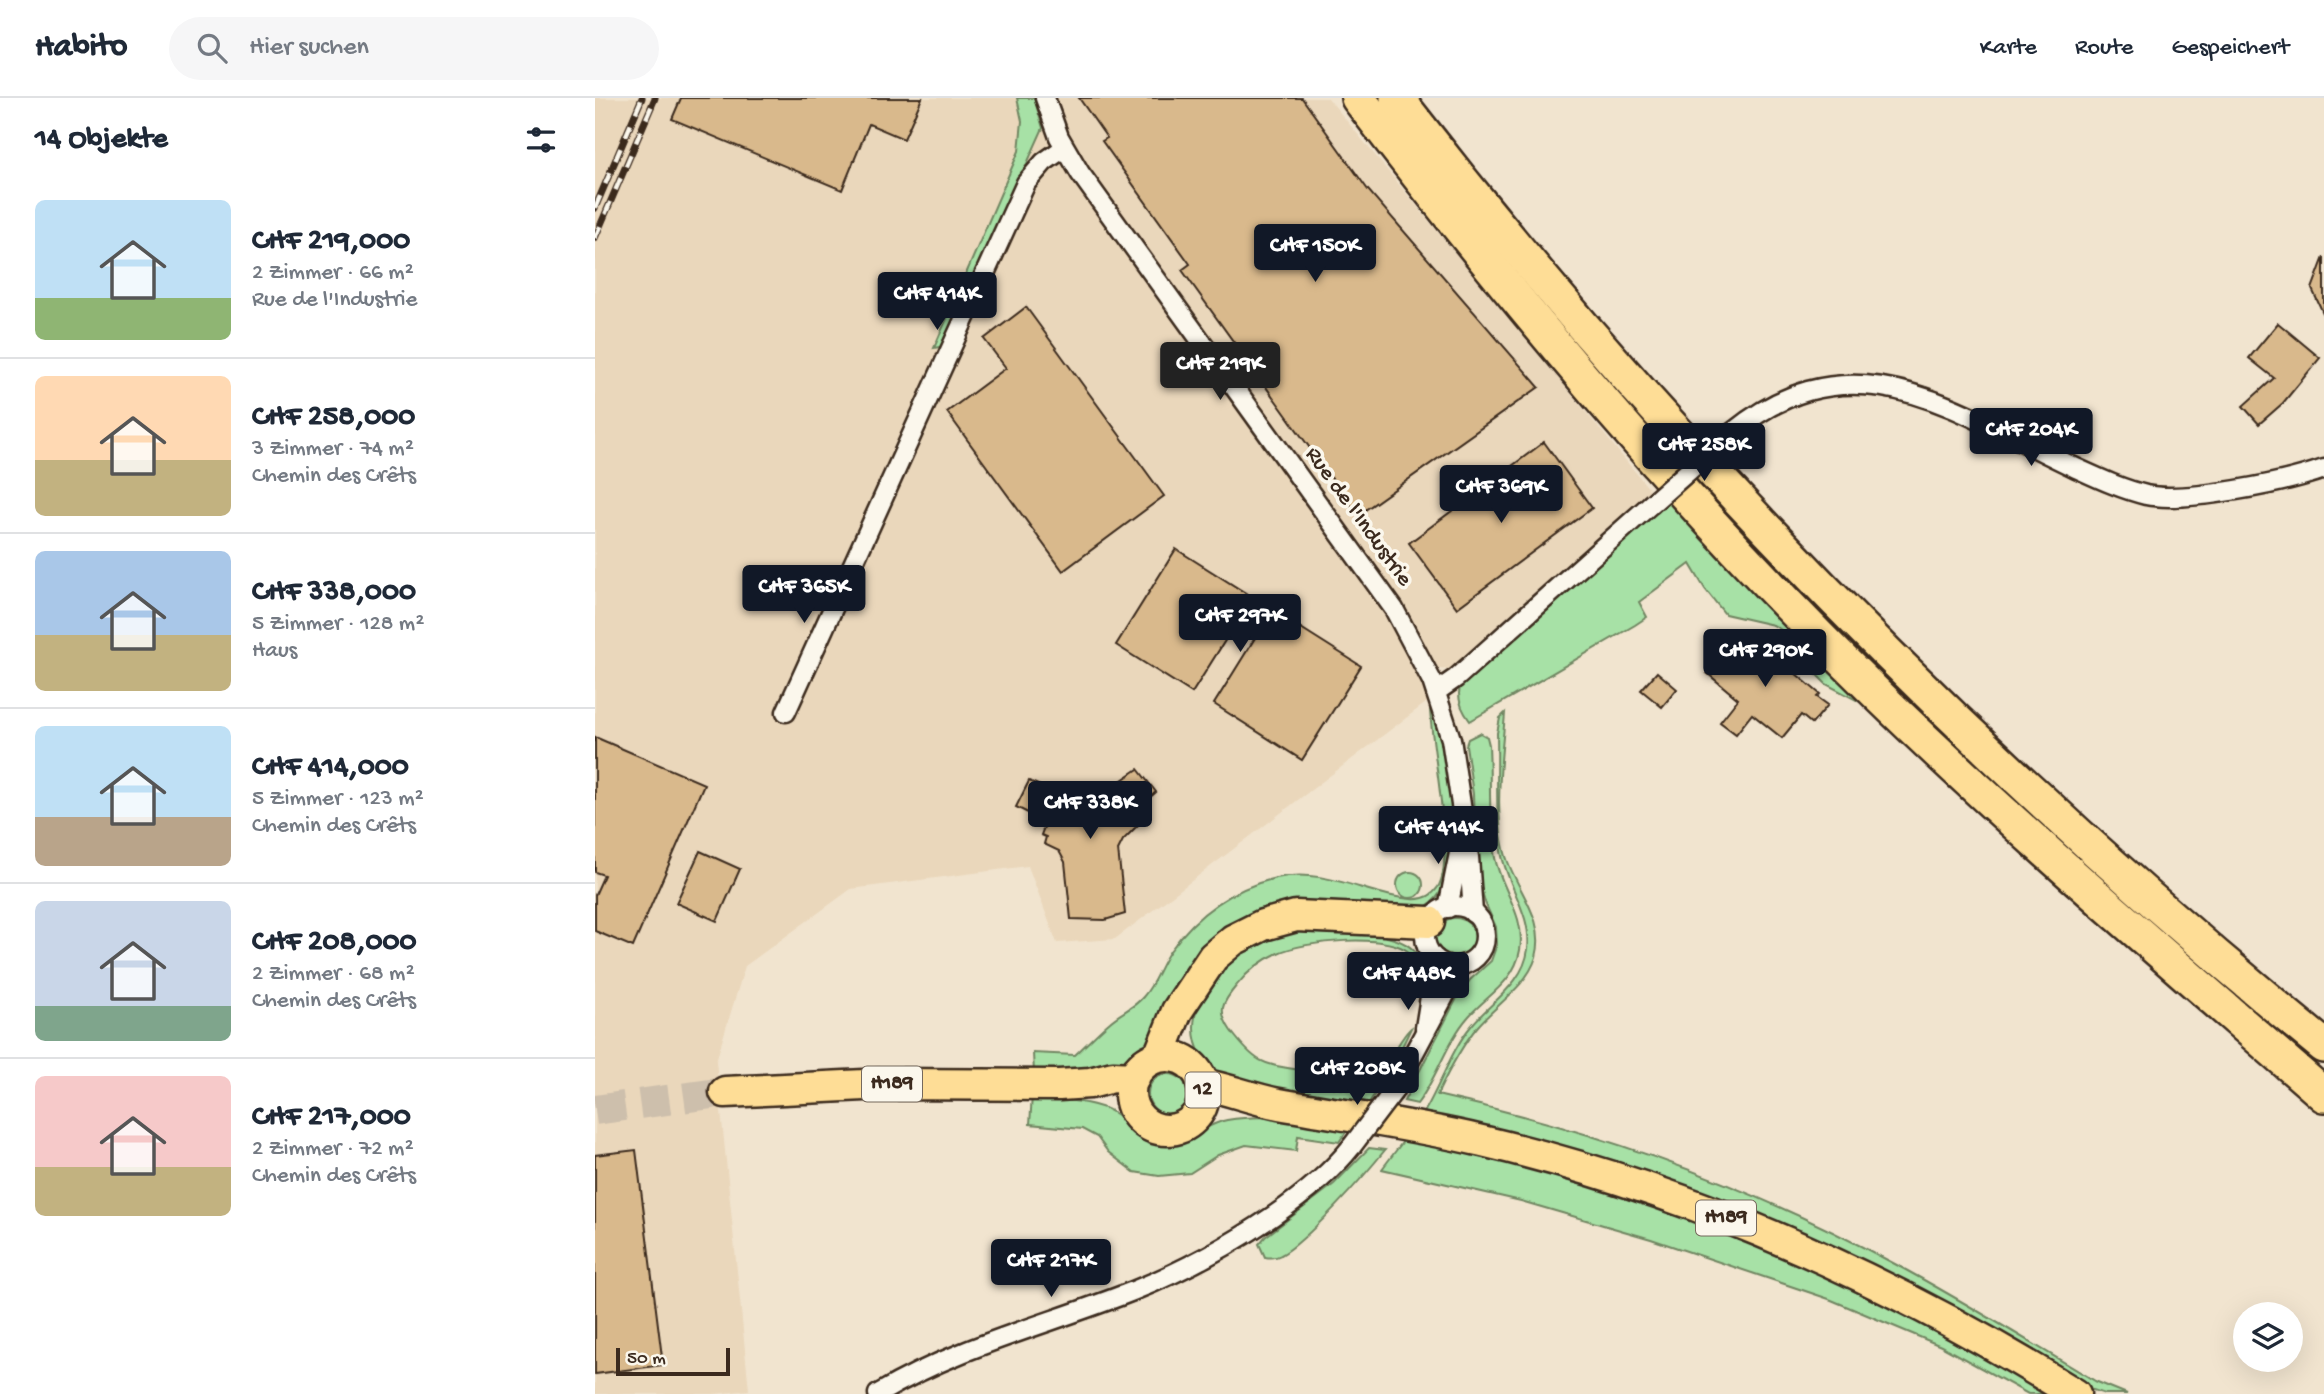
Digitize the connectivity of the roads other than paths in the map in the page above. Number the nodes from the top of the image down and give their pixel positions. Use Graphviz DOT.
graph roads {
  1 [pos="1045,98"];
  2 [pos="1358,98"];
  3 [pos="1374,98"];
  4 [pos="1397,98"];
  5 [pos="1064,148"];
  6 [pos="2324,470"];
  7 [pos="1436,692"];
  8 [pos="786,712"];
  9 [pos="1463,833"];
  10 [pos="1473,913"];
  11 [pos="1435,932"];
  12 [pos="1461,965"];
  13 [pos="1423,1038"];
  14 [pos="2324,1046"];
  15 [pos="2324,1073"];
  16 [pos="1186,1078"];
  17 [pos="725,1091"];
  18 [pos="1133,1091"];
  19 [pos="2324,1095"];
  20 [pos="1277,1103"];
  21 [pos="878,1394"];
  22 [pos="2075,1394"];
  1 -- 5 [label="street, Rue de l'Industrie"];
  2 -- 19 [label="highway"];
  3 -- 15 [label="highway"];
  4 -- 14 [label="highway"];
  5 -- 7 [label="street, Rue de l'Industrie"];
  5 -- 8 [label="street"];
  6 -- 7 [label="street, bridge"];
  7 -- 9 [label="street, Rue de l'Industrie"];
  9 -- 10 [label="street"];
  9 -- 11 [label="street"];
  10 -- 11 [label="street"];
  10 -- 12 [label="street"];
  11 -- 12 [label="street"];
  11 -- 13 [label="street"];
  11 -- 16 [label="highway"];
  12 -- 13 [label="street"];
  13 -- 21 [label="street, bridge"];
  16 -- 18 [label="highway, 12"];
  16 -- 18 [label="highway, 12"];
  16 -- 20 [label="highway, 12"];
  17 -- 18 [label="highway, H189"];
  20 -- 22 [label="highway, H189"];
}
